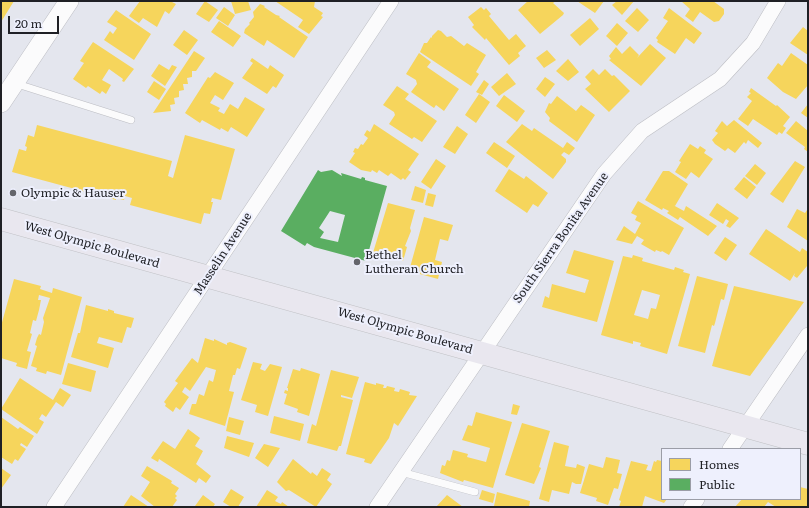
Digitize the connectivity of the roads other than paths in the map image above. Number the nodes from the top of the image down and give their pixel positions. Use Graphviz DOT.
graph roads {
  1 [pos="69,1"];
  2 [pos="391,1"];
  3 [pos="778,1"];
  4 [pos="14,83"];
  5 [pos="1,103"];
  6 [pos="131,120"];
  7 [pos="1,219"];
  8 [pos="207,277"];
  9 [pos="808,335"];
  10 [pos="481,353"];
  11 [pos="745,427"];
  12 [pos="808,444"];
  13 [pos="731,448"];
  14 [pos="401,472"];
  15 [pos="475,492"];
  16 [pos="54,507"];
  17 [pos="377,507"];
  1 -- 4 [label="street"];
  2 -- 8 [label="street, Masselin Avenue"];
  3 -- 10 [label="street, South Sierra Bonita Avenue"];
  4 -- 5 [label="street"];
  4 -- 6 [label="lane"];
  7 -- 8 [label="main road, West Olympic Boulevard"];
  8 -- 10 [label="main road, West Olympic Boulevard"];
  8 -- 16 [label="street, Masselin Avenue"];
  9 -- 11 [label="street"];
  10 -- 11 [label="main road, West Olympic Boulevard"];
  10 -- 14 [label="street, South Sierra Bonita Avenue"];
  11 -- 12 [label="main road, West Olympic Boulevard"];
  11 -- 13 [label="street"];
  14 -- 15 [label="lane"];
  14 -- 17 [label="street, South Sierra Bonita Avenue"];
}
